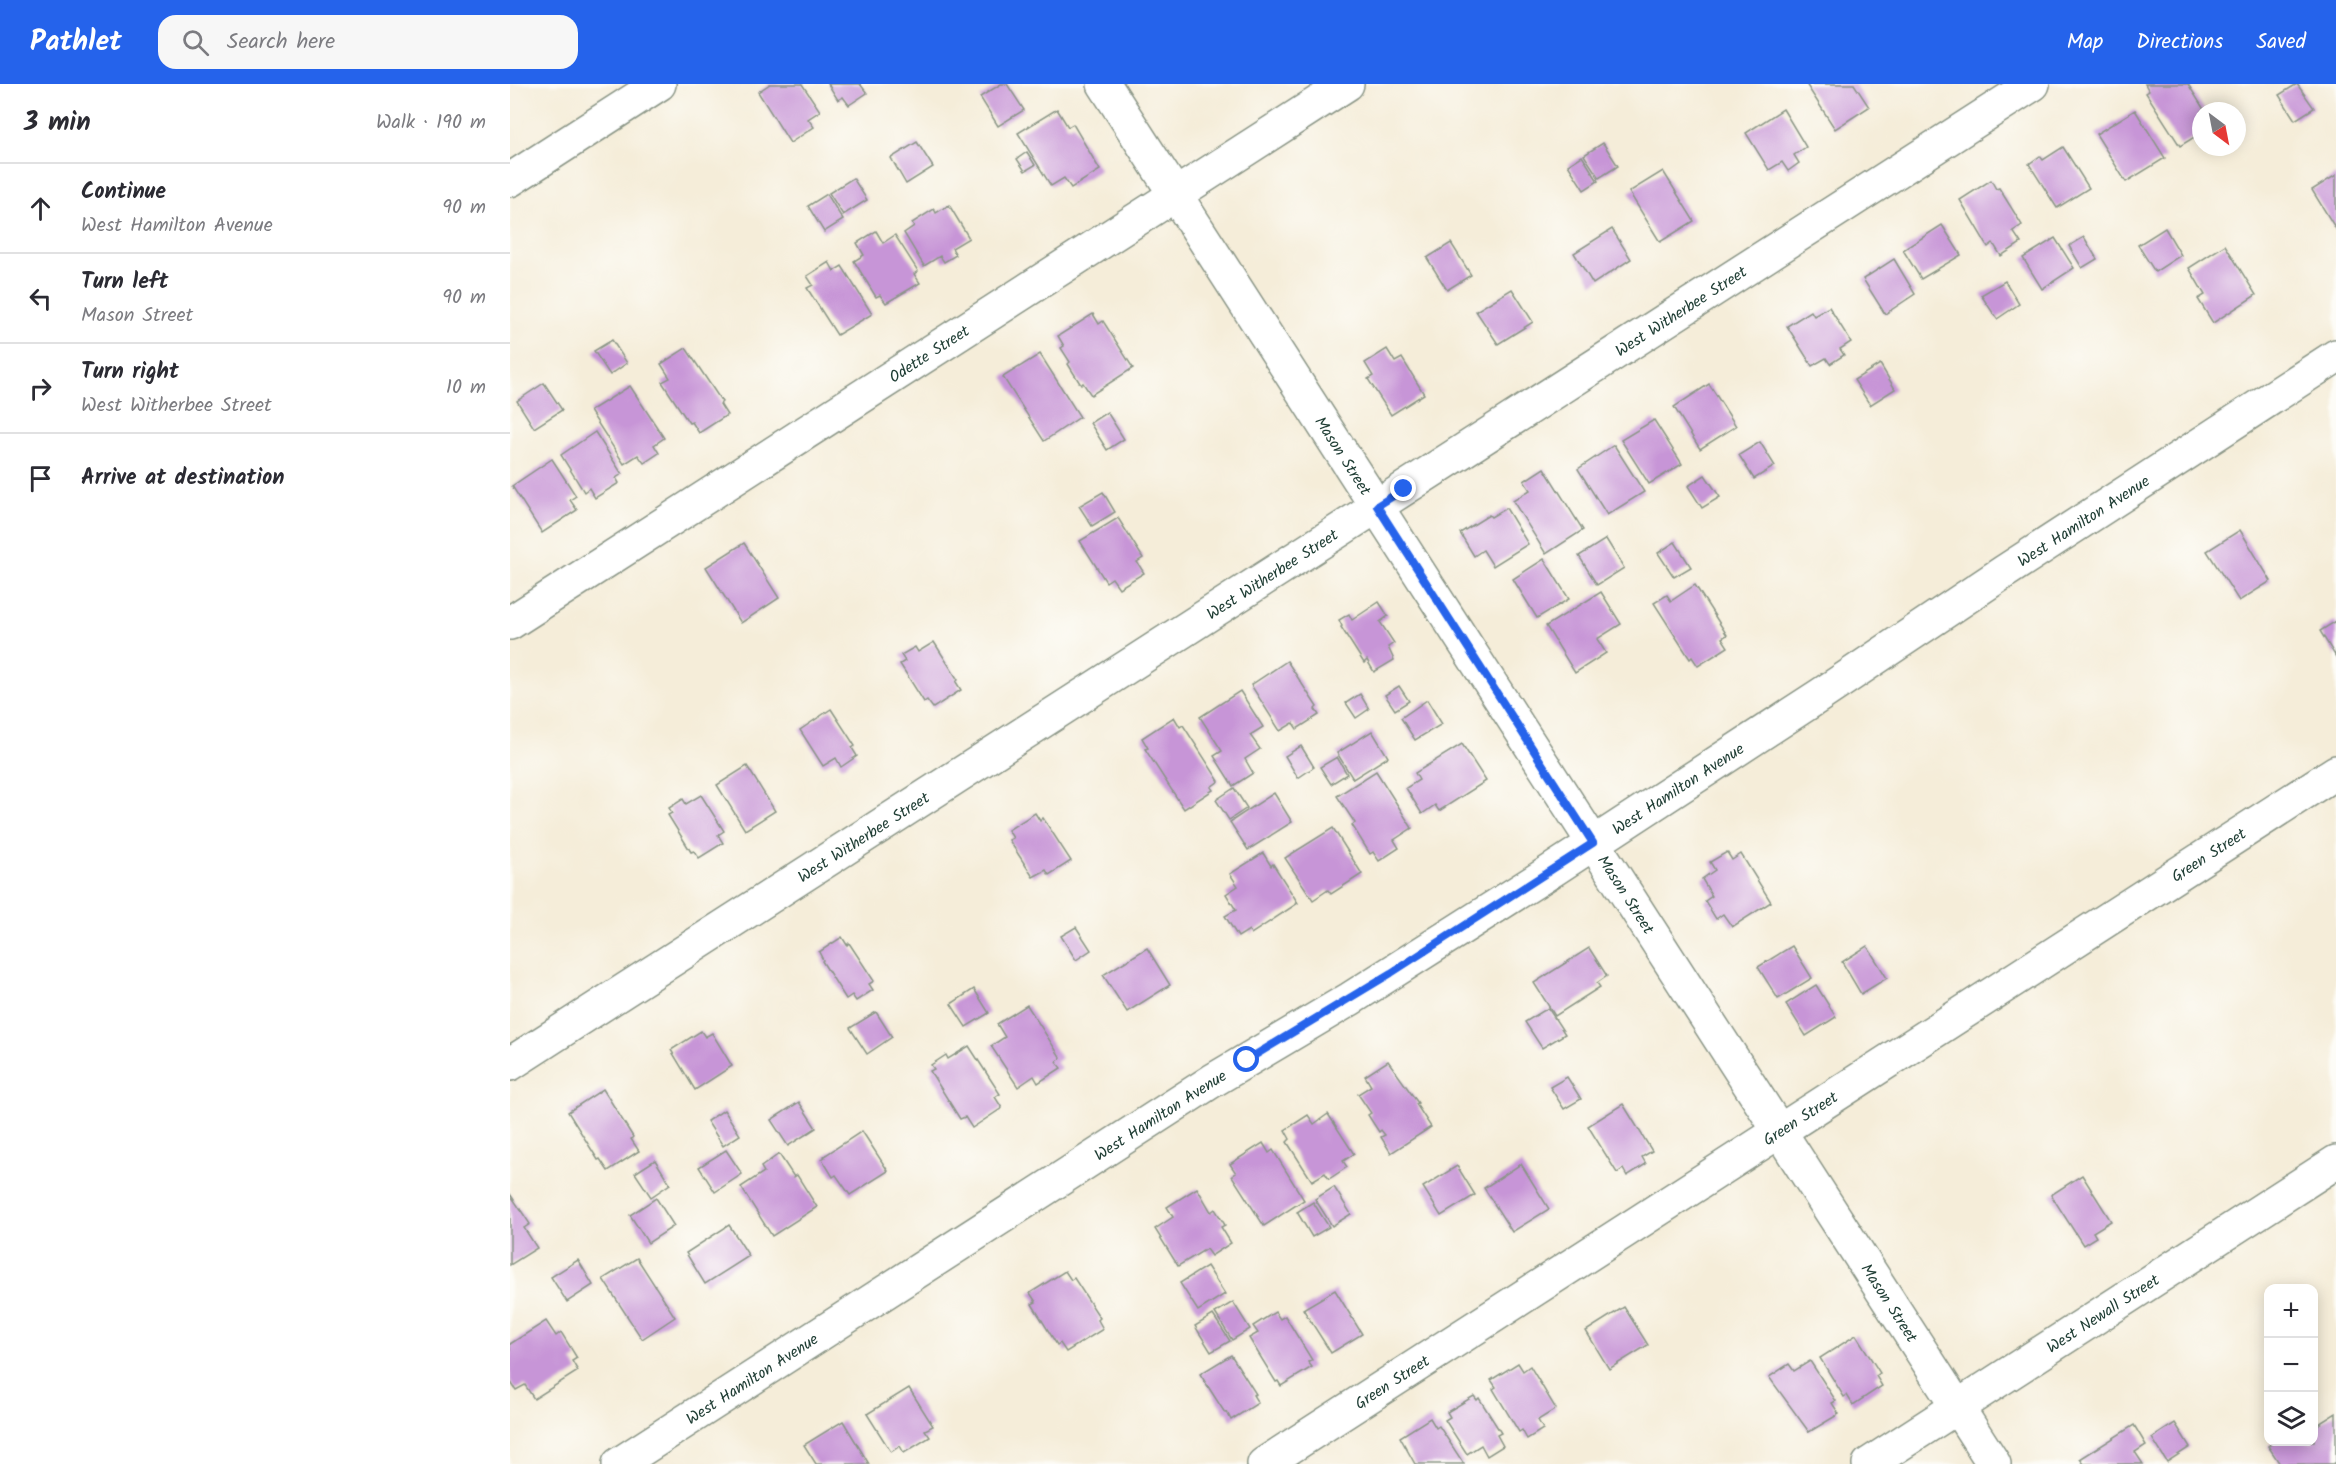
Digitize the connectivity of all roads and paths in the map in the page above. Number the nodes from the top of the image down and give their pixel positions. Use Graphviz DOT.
graph roads {
  1 [pos="659,84"];
  2 [pos="1104,84"];
  3 [pos="1347,84"];
  4 [pos="2033,84"];
  5 [pos="510,180"];
  6 [pos="1175,195"];
  7 [pos="2336,356"];
  8 [pos="1377,506"];
  9 [pos="510,624"];
  10 [pos="2336,772"];
  11 [pos="1593,843"];
  12 [pos="510,1064"];
  13 [pos="1780,1131"];
  14 [pos="2336,1162"];
  15 [pos="1957,1407"];
  16 [pos="619,1464"];
  17 [pos="1264,1464"];
  18 [pos="1869,1464"];
  19 [pos="1994,1464"];
  1 -- 5 [label="street"];
  2 -- 6 [label="street, Mason Street"];
  3 -- 6 [label="street, Odette Street"];
  4 -- 8 [label="street, West Witherbee Street"];
  6 -- 8 [label="street, Mason Street"];
  6 -- 9 [label="street, Odette Street"];
  7 -- 11 [label="street, West Hamilton Avenue"];
  8 -- 11 [label="street, Mason Street"];
  8 -- 12 [label="street, West Witherbee Street"];
  10 -- 13 [label="street, Green Street"];
  11 -- 13 [label="street, Mason Street"];
  11 -- 16 [label="street, West Hamilton Avenue"];
  13 -- 15 [label="street, Mason Street"];
  13 -- 17 [label="street, Green Street"];
  14 -- 15 [label="street, West Newall Street"];
  15 -- 18 [label="street, West Newall Street"];
  15 -- 19 [label="street, Mason Street"];
}
